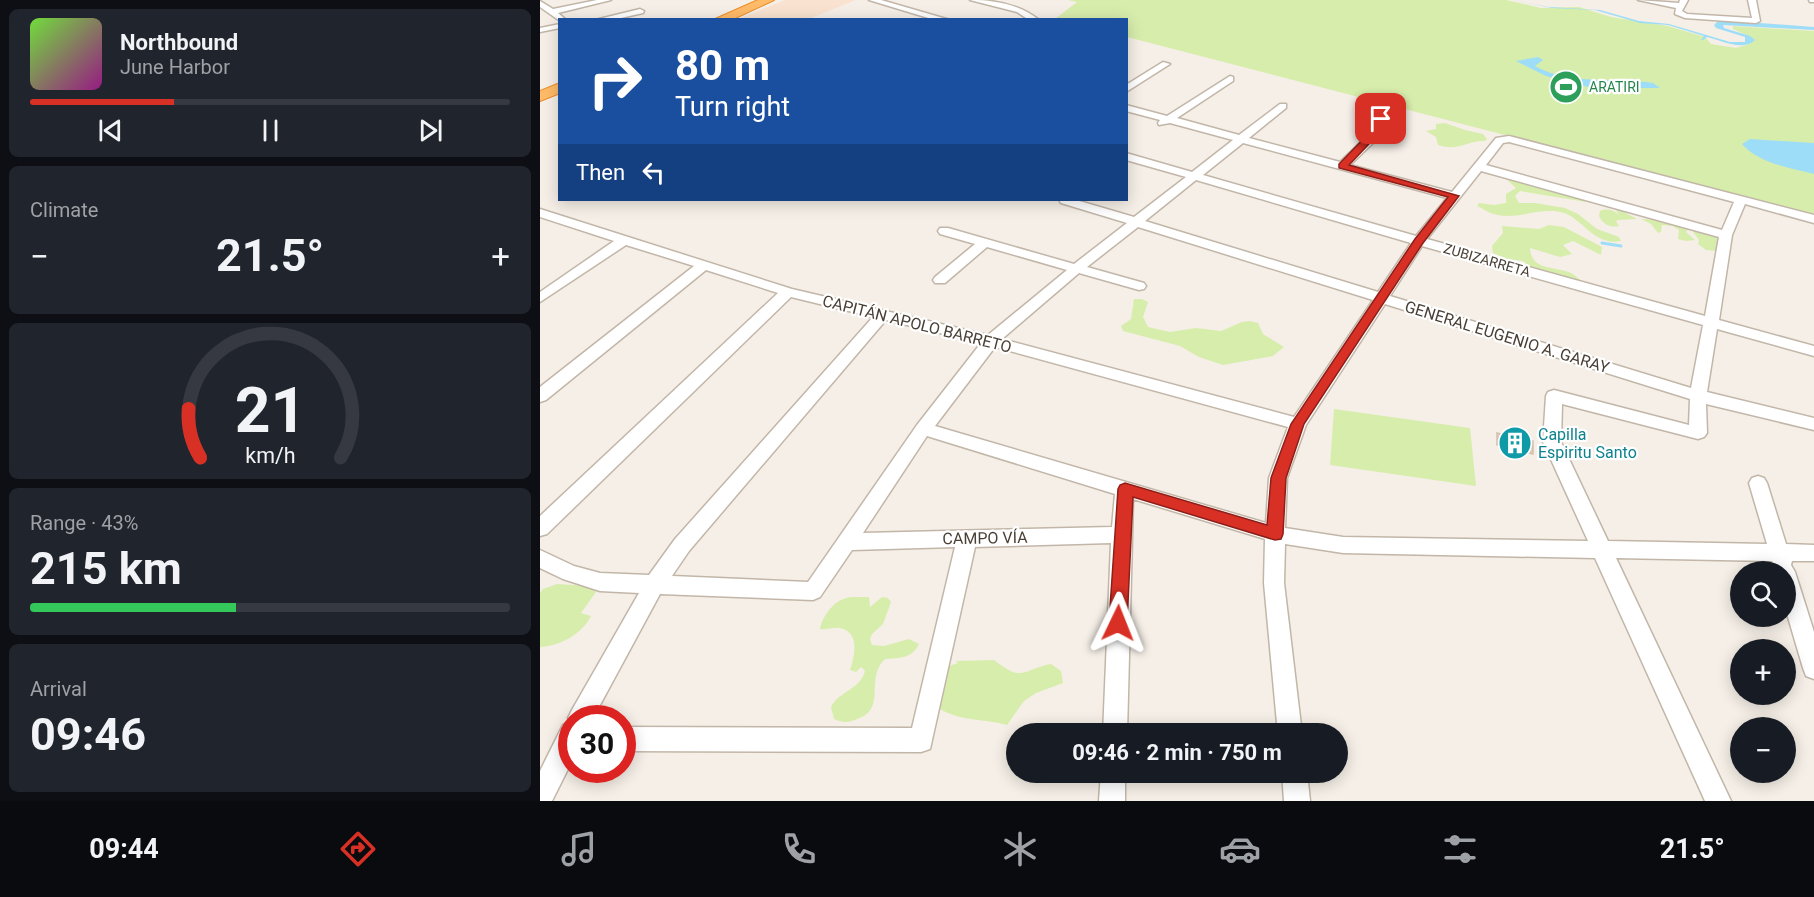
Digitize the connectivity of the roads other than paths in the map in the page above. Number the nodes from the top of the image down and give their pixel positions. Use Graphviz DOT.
graph roads {
  1 [pos="607,0"];
  2 [pos="768,0"];
  3 [pos="775,0"];
  4 [pos="873,0"];
  5 [pos="974,0"];
  6 [pos="1642,0"];
  7 [pos="1752,0"];
  8 [pos="540,3"];
  9 [pos="1682,3"];
  10 [pos="640,11"];
  11 [pos="552,12"];
  12 [pos="559,18"];
  13 [pos="608,18"];
  14 [pos="724,18"];
  15 [pos="731,18"];
  16 [pos="939,18"];
  17 [pos="1032,18"];
  18 [pos="544,30"];
  19 [pos="558,36"];
  20 [pos="1166,64"];
  21 [pos="1230,79"];
  22 [pos="558,86"];
  23 [pos="1128,88"];
  24 [pos="540,94"];
  25 [pos="1283,106"];
  26 [pos="1128,109"];
  27 [pos="1128,114"];
  28 [pos="1165,122"];
  29 [pos="1378,129"];
  30 [pos="1237,141"];
  31 [pos="1128,157"];
  32 [pos="1342,166"];
  33 [pos="1479,167"];
  34 [pos="1196,176"];
  35 [pos="1452,199"];
  36 [pos="1741,199"];
  37 [pos="1068,201"];
  38 [pos="542,216"];
  39 [pos="1814,219"];
  40 [pos="1137,221"];
  41 [pos="944,231"];
  42 [pos="1726,235"];
  43 [pos="624,240"];
  44 [pos="1419,241"];
  45 [pos="984,243"];
  46 [pos="704,265"];
  47 [pos="1076,269"];
  48 [pos="940,280"];
  49 [pos="1139,286"];
  50 [pos="788,292"];
  51 [pos="1381,297"];
  52 [pos="540,298"];
  53 [pos="881,316"];
  54 [pos="1711,322"];
  55 [pos="990,341"];
  56 [pos="1814,351"];
  57 [pos="540,396"];
  58 [pos="1698,396"];
  59 [pos="1298,424"];
  60 [pos="1814,424"];
  61 [pos="923,429"];
  62 [pos="1758,483"];
  63 [pos="1125,489"];
  64 [pos="540,528"];
  65 [pos="1275,534"];
  66 [pos="1121,535"];
  67 [pos="967,538"];
  68 [pos="848,542"];
  69 [pos="1600,550"];
  70 [pos="1814,554"];
  71 [pos="540,559"];
  72 [pos="1734,561"];
  73 [pos="1782,561"];
  74 [pos="1794,561"];
  75 [pos="654,585"];
  76 [pos="1796,608"];
  77 [pos="1814,668"];
  78 [pos="588,705"];
  79 [pos="1114,723"];
  80 [pos="1289,723"];
  81 [pos="636,739"];
  82 [pos="558,762"];
  83 [pos="1113,783"];
  84 [pos="1295,783"];
  85 [pos="540,796"];
  86 [pos="1112,801"];
  87 [pos="1297,801"];
  88 [pos="1718,801"];
  1 -- 11 [label="street"];
  2 -- 14 [label="highway"];
  3 -- 15 [label="highway"];
  4 -- 16 [label="street"];
  5 -- 17 [label="street"];
  6 -- 9 [label="street"];
  7 -- 9 [label="street"];
  8 -- 11 [label="street"];
  10 -- 13 [label="street"];
  11 -- 12 [label="street"];
  18 -- 19 [label="street"];
  20 -- 23 [label="street"];
  21 -- 28 [label="street"];
  22 -- 24 [label="highway"];
  25 -- 30 [label="street"];
  26 -- 28 [label="street"];
  27 -- 28 [label="street"];
  28 -- 30 [label="street"];
  29 -- 32 [label="street"];
  30 -- 32 [label="street"];
  30 -- 34 [label="street"];
  30 -- 35 [label="street"];
  31 -- 34 [label="street, ZUBIZARRETA"];
  32 -- 35 [label="street"];
  33 -- 35 [label="street"];
  33 -- 36 [label="street"];
  33 -- 42 [label="street"];
  34 -- 40 [label="street"];
  34 -- 44 [label="street, ZUBIZARRETA"];
  35 -- 44 [label="street"];
  36 -- 39 [label="street"];
  36 -- 42 [label="street"];
  37 -- 40 [label="street, GENERAL EUGENIO A. GARAY"];
  38 -- 43 [label="street, CAPITÁN APOLO BARRETO"];
  40 -- 47 [label="street"];
  40 -- 51 [label="street, GENERAL EUGENIO A. GARAY"];
  41 -- 45 [label="street"];
  42 -- 54 [label="street"];
  43 -- 46 [label="street, CAPITÁN APOLO BARRETO"];
  43 -- 52 [label="street"];
  44 -- 51 [label="street"];
  44 -- 54 [label="street, ZUBIZARRETA"];
  45 -- 47 [label="street"];
  45 -- 48 [label="street"];
  46 -- 50 [label="street, CAPITÁN APOLO BARRETO"];
  46 -- 57 [label="street"];
  47 -- 49 [label="street"];
  47 -- 55 [label="street"];
  50 -- 53 [label="street, CAPITÁN APOLO BARRETO"];
  50 -- 64 [label="street"];
  51 -- 58 [label="street, GENERAL EUGENIO A. GARAY"];
  51 -- 59 [label="street"];
  53 -- 55 [label="street, CAPITÁN APOLO BARRETO"];
  53 -- 75 [label="street"];
  54 -- 56 [label="street, ZUBIZARRETA"];
  54 -- 58 [label="street"];
  55 -- 59 [label="street, CAPITÁN APOLO BARRETO"];
  55 -- 61 [label="street"];
  58 -- 60 [label="street, GENERAL EUGENIO A. GARAY"];
  58 -- 69 [label="street"];
  59 -- 65 [label="street"];
  61 -- 63 [label="street"];
  61 -- 68 [label="street"];
  62 -- 73 [label="street"];
  63 -- 65 [label="street"];
  63 -- 66 [label="street"];
  65 -- 69 [label="street"];
  65 -- 80 [label="street"];
  66 -- 67 [label="street, CAMPO VÍA"];
  66 -- 79 [label="street"];
  67 -- 68 [label="street, CAMPO VÍA"];
  67 -- 81 [label="street"];
  68 -- 75 [label="street"];
  69 -- 72 [label="street"];
  69 -- 88 [label="street"];
  70 -- 74 [label="street"];
  71 -- 75 [label="street"];
  75 -- 78 [label="street"];
  76 -- 77 [label="street"];
  82 -- 85 [label="street"];
  83 -- 86 [label="street"];
  84 -- 87 [label="street"];
}
